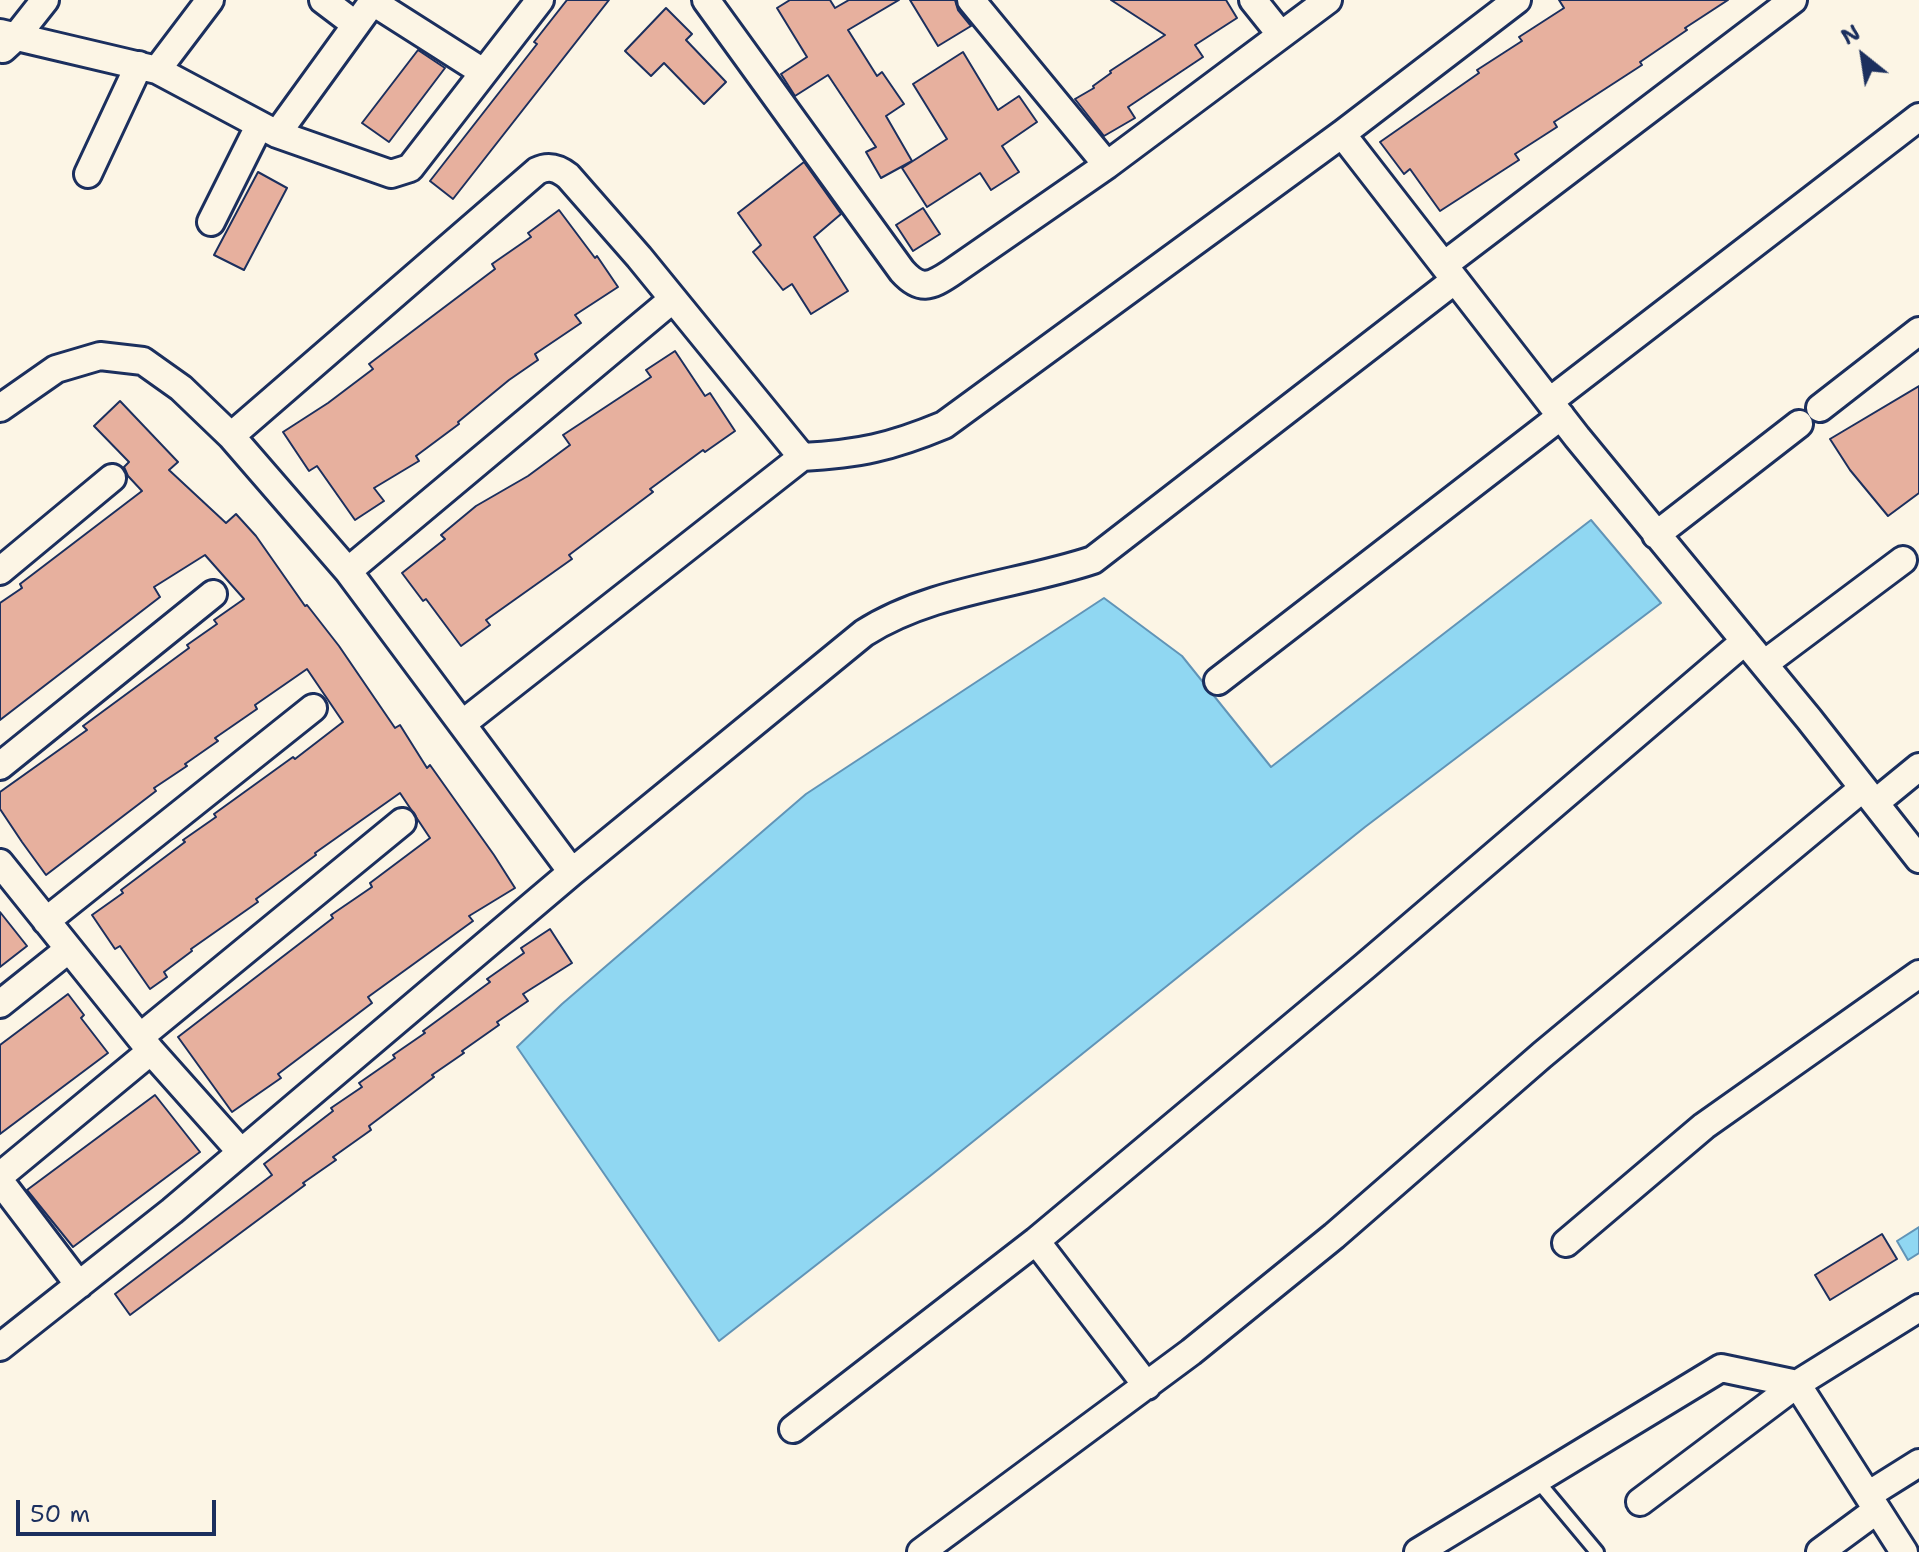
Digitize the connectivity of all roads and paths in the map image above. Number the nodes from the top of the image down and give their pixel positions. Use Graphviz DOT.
graph roads {
  1 [pos="45,0"];
  2 [pos="210,0"];
  3 [pos="323,0"];
  4 [pos="540,0"];
  5 [pos="706,0"];
  6 [pos="971,0"];
  7 [pos="1253,0"];
  8 [pos="1328,0"];
  9 [pos="1517,0"];
  10 [pos="1793,0"];
  11 [pos="374,1"];
  12 [pos="356,25"];
  13 [pos="1281,35"];
  14 [pos="5,41"];
  15 [pos="148,68"];
  16 [pos="483,72"];
  17 [pos="1919,117"];
  18 [pos="268,130"];
  19 [pos="1342,134"];
  20 [pos="1107,165"];
  21 [pos="88,174"];
  22 [pos="211,222"];
  23 [pos="1450,272"];
  24 [pos="673,299"];
  25 [pos="1919,331"];
  26 [pos="0,408"];
  27 [pos="1555,408"];
  28 [pos="1820,408"];
  29 [pos="1799,424"];
  30 [pos="231,436"];
  31 [pos="802,457"];
  32 [pos="112,478"];
  33 [pos="1656,535"];
  34 [pos="1903,560"];
  35 [pos="0,571"];
  36 [pos="348,571"];
  37 [pos="213,594"];
  38 [pos="1745,641"];
  39 [pos="1764,664"];
  40 [pos="1218,681"];
  41 [pos="313,708"];
  42 [pos="462,724"];
  43 [pos="0,766"];
  44 [pos="1919,767"];
  45 [pos="1869,795"];
  46 [pos="402,822"];
  47 [pos="1919,859"];
  48 [pos="0,863"];
  49 [pos="572,872"];
  50 [pos="46,921"];
  51 [pos="69,949"];
  52 [pos="1919,974"];
  53 [pos="0,1004"];
  54 [pos="145,1044"];
  55 [pos="241,1152"];
  56 [pos="0,1179"];
  57 [pos="1036,1241"];
  58 [pos="1566,1243"];
  59 [pos="79,1285"];
  60 [pos="1919,1308"];
  61 [pos="0,1347"];
  62 [pos="1797,1384"];
  63 [pos="1147,1386"];
  64 [pos="793,1429"];
  65 [pos="1919,1463"];
  66 [pos="1536,1479"];
  67 [pos="1640,1502"];
  68 [pos="1872,1502"];
  69 [pos="921,1552"];
  70 [pos="1418,1552"];
  71 [pos="1597,1552"];
  72 [pos="1820,1552"];
  73 [pos="1904,1552"];
  1 -- 14 [label="street"];
  2 -- 15 [label="street"];
  3 -- 12 [label="street"];
  4 -- 16 [label="street"];
  5 -- 20 [label="street"];
  6 -- 20 [label="street"];
  7 -- 13 [label="street"];
  8 -- 13 [label="street"];
  9 -- 19 [label="street"];
  10 -- 23 [label="street"];
  11 -- 12 [label="street"];
  11 -- 16 [label="street"];
  12 -- 18 [label="street"];
  13 -- 20 [label="street"];
  14 -- 15 [label="street"];
  15 -- 18 [label="street"];
  15 -- 21 [label="street"];
  16 -- 18 [label="street"];
  17 -- 27 [label="street"];
  18 -- 22 [label="street"];
  19 -- 23 [label="street"];
  19 -- 31 [label="street"];
  23 -- 27 [label="street"];
  23 -- 49 [label="street"];
  24 -- 30 [label="street"];
  24 -- 31 [label="street"];
  24 -- 36 [label="street"];
  25 -- 28 [label="street"];
  26 -- 30 [label="street"];
  27 -- 33 [label="street"];
  27 -- 40 [label="street"];
  29 -- 33 [label="street"];
  30 -- 36 [label="street"];
  31 -- 42 [label="street"];
  32 -- 35 [label="street"];
  33 -- 38 [label="street"];
  34 -- 39 [label="street"];
  36 -- 42 [label="street"];
  37 -- 43 [label="street"];
  38 -- 39 [label="street"];
  38 -- 57 [label="street"];
  39 -- 45 [label="street"];
  41 -- 50 [label="street"];
  42 -- 49 [label="street"];
  44 -- 45 [label="street"];
  45 -- 47 [label="street"];
  45 -- 63 [label="street"];
  46 -- 54 [label="street"];
  48 -- 50 [label="street"];
  49 -- 55 [label="street"];
  50 -- 51 [label="street"];
  51 -- 53 [label="street"];
  51 -- 54 [label="street"];
  52 -- 58 [label="street"];
  54 -- 55 [label="street"];
  54 -- 56 [label="street"];
  55 -- 59 [label="street"];
  56 -- 59 [label="street"];
  57 -- 63 [label="street"];
  57 -- 64 [label="street"];
  59 -- 61 [label="street"];
  60 -- 62 [label="street"];
  62 -- 66 [label="street"];
  62 -- 67 [label="street"];
  62 -- 68 [label="street"];
  63 -- 69 [label="street"];
  65 -- 68 [label="street"];
  66 -- 70 [label="street"];
  66 -- 71 [label="lane"];
  68 -- 72 [label="street"];
  68 -- 73 [label="street"];
}
